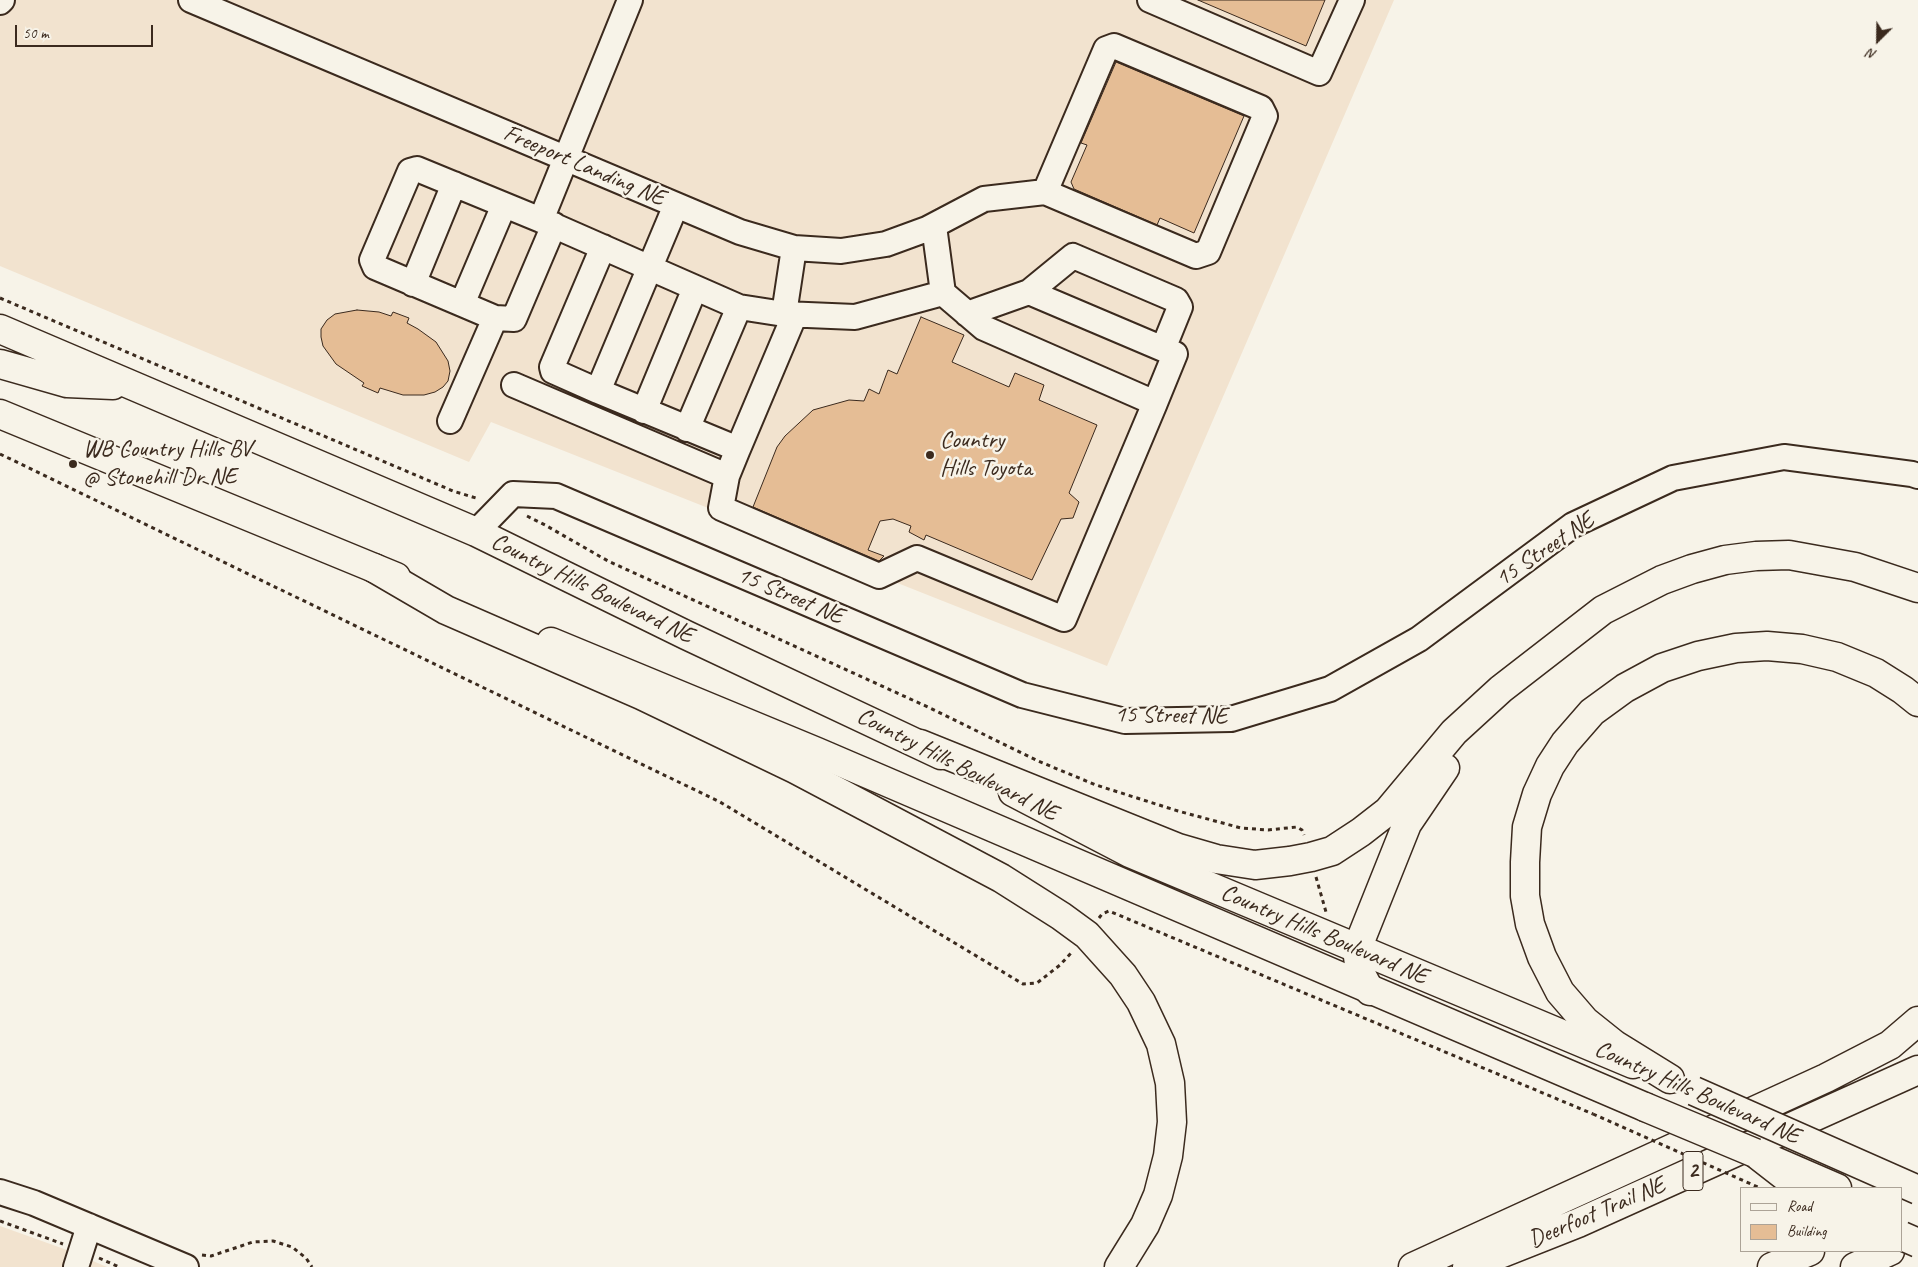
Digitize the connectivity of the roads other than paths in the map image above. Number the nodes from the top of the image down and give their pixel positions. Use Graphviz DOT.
graph roads {
  1 [pos="191,0"];
  2 [pos="630,0"];
  3 [pos="1150,0"];
  4 [pos="1352,0"];
  5 [pos="565,159"];
  6 [pos="454,184"];
  7 [pos="1045,192"];
  8 [pos="504,205"];
  9 [pos="676,205"];
  10 [pos="547,223"];
  11 [pos="934,226"];
  12 [pos="603,247"];
  13 [pos="794,248"];
  14 [pos="650,268"];
  15 [pos="413,284"];
  16 [pos="695,288"];
  17 [pos="1030,292"];
  18 [pos="943,293"];
  19 [pos="462,304"];
  20 [pos="738,307"];
  21 [pos="789,314"];
  22 [pos="967,314"];
  23 [pos="495,318"];
  24 [pos="0,329"];
  25 [pos="1163,349"];
  26 [pos="0,364"];
  27 [pos="514,385"];
  28 [pos="129,386"];
  29 [pos="598,391"];
  30 [pos="1154,403"];
  31 [pos="644,411"];
  32 [pos="0,414"];
  33 [pos="450,421"];
  34 [pos="687,429"];
  35 [pos="738,449"];
  36 [pos="727,476"];
  37 [pos="1918,476"];
  38 [pos="476,532"];
  39 [pos="1855,567"];
  40 [pos="374,568"];
  41 [pos="1918,588"];
  42 [pos="1918,702"];
  43 [pos="920,744"];
  44 [pos="1357,949"];
  45 [pos="1370,991"];
  46 [pos="1918,1021"];
  47 [pos="1918,1070"];
  48 [pos="1670,1079"];
  49 [pos="1755,1153"];
  50 [pos="0,1184"];
  51 [pos="1799,1187"];
  52 [pos="1835,1187"];
  53 [pos="1918,1190"];
  54 [pos="0,1192"];
  55 [pos="34,1203"];
  56 [pos="1918,1205"];
  57 [pos="1903,1212"];
  58 [pos="1903,1216"];
  59 [pos="1918,1223"];
  60 [pos="89,1226"];
  61 [pos="1903,1236"];
  62 [pos="1918,1238"];
  63 [pos="1918,1244"];
  64 [pos="1903,1246"];
  65 [pos="1808,1252"];
  66 [pos="1888,1252"];
  67 [pos="192,1261"];
  68 [pos="76,1267"];
  69 [pos="1118,1267"];
  70 [pos="1413,1267"];
  71 [pos="1467,1267"];
  72 [pos="1772,1267"];
  73 [pos="1855,1267"];
  1 -- 5 [label="street, Freeport Landing NE"];
  2 -- 5 [label="street"];
  3 -- 4 [label="street"];
  5 -- 9 [label="street, Freeport Landing NE"];
  5 -- 10 [label="street"];
  6 -- 8 [label="street"];
  6 -- 15 [label="street"];
  6 -- 15 [label="street"];
  7 -- 7 [label="street"];
  7 -- 11 [label="street, Freeport Landing NE"];
  8 -- 10 [label="street"];
  8 -- 19 [label="street"];
  9 -- 13 [label="street, Freeport Landing NE"];
  9 -- 14 [label="street"];
  10 -- 12 [label="street"];
  10 -- 23 [label="street"];
  11 -- 13 [label="street, Freeport Landing NE"];
  11 -- 18 [label="street"];
  12 -- 14 [label="street"];
  12 -- 29 [label="street"];
  13 -- 21 [label="street"];
  14 -- 16 [label="street"];
  14 -- 29 [label="street"];
  15 -- 19 [label="street"];
  16 -- 20 [label="street"];
  16 -- 31 [label="street"];
  17 -- 22 [label="street"];
  17 -- 25 [label="street"];
  17 -- 25 [label="street"];
  18 -- 21 [label="street"];
  18 -- 22 [label="street"];
  19 -- 23 [label="street"];
  20 -- 21 [label="street"];
  20 -- 34 [label="street"];
  21 -- 35 [label="street"];
  22 -- 30 [label="street"];
  23 -- 33 [label="street"];
  24 -- 28 [label="main road, Country Hills Boulevard NE"];
  25 -- 30 [label="street"];
  26 -- 28 [label="main road"];
  27 -- 36 [label="street"];
  28 -- 38 [label="main road, Country Hills Boulevard NE"];
  29 -- 31 [label="street"];
  30 -- 36 [label="street"];
  31 -- 34 [label="street"];
  32 -- 40 [label="main road, Country Hills Boulevard NE"];
  34 -- 35 [label="street"];
  35 -- 36 [label="street"];
  37 -- 38 [label="street, 15 Street NE"];
  38 -- 43 [label="main road, Country Hills Boulevard NE"];
  39 -- 41 [label="main road"];
  39 -- 43 [label="main road"];
  39 -- 44 [label="main road"];
  40 -- 45 [label="main road, Country Hills Boulevard NE"];
  40 -- 69 [label="main road"];
  42 -- 48 [label="main road"];
  43 -- 44 [label="main road, Country Hills Boulevard NE"];
  44 -- 45 [label="main road"];
  44 -- 48 [label="main road, Country Hills Boulevard NE"];
  45 -- 49 [label="main road, Country Hills Boulevard NE, bridge"];
  46 -- 70 [label="main road"];
  47 -- 71 [label="main road, Deerfoot Trail NE / 2"];
  48 -- 53 [label="main road, Country Hills Boulevard NE, bridge"];
  49 -- 51 [label="main road"];
  49 -- 52 [label="main road, Country Hills Boulevard NE"];
  50 -- 55 [label="street"];
  54 -- 55 [label="street"];
  55 -- 60 [label="street"];
  56 -- 57 [label="main road"];
  58 -- 59 [label="main road"];
  60 -- 67 [label="street"];
  60 -- 68 [label="street"];
  61 -- 63 [label="main road, bridge"];
  62 -- 64 [label="main road"];
  65 -- 72 [label="main road"];
  66 -- 73 [label="main road"];
}
